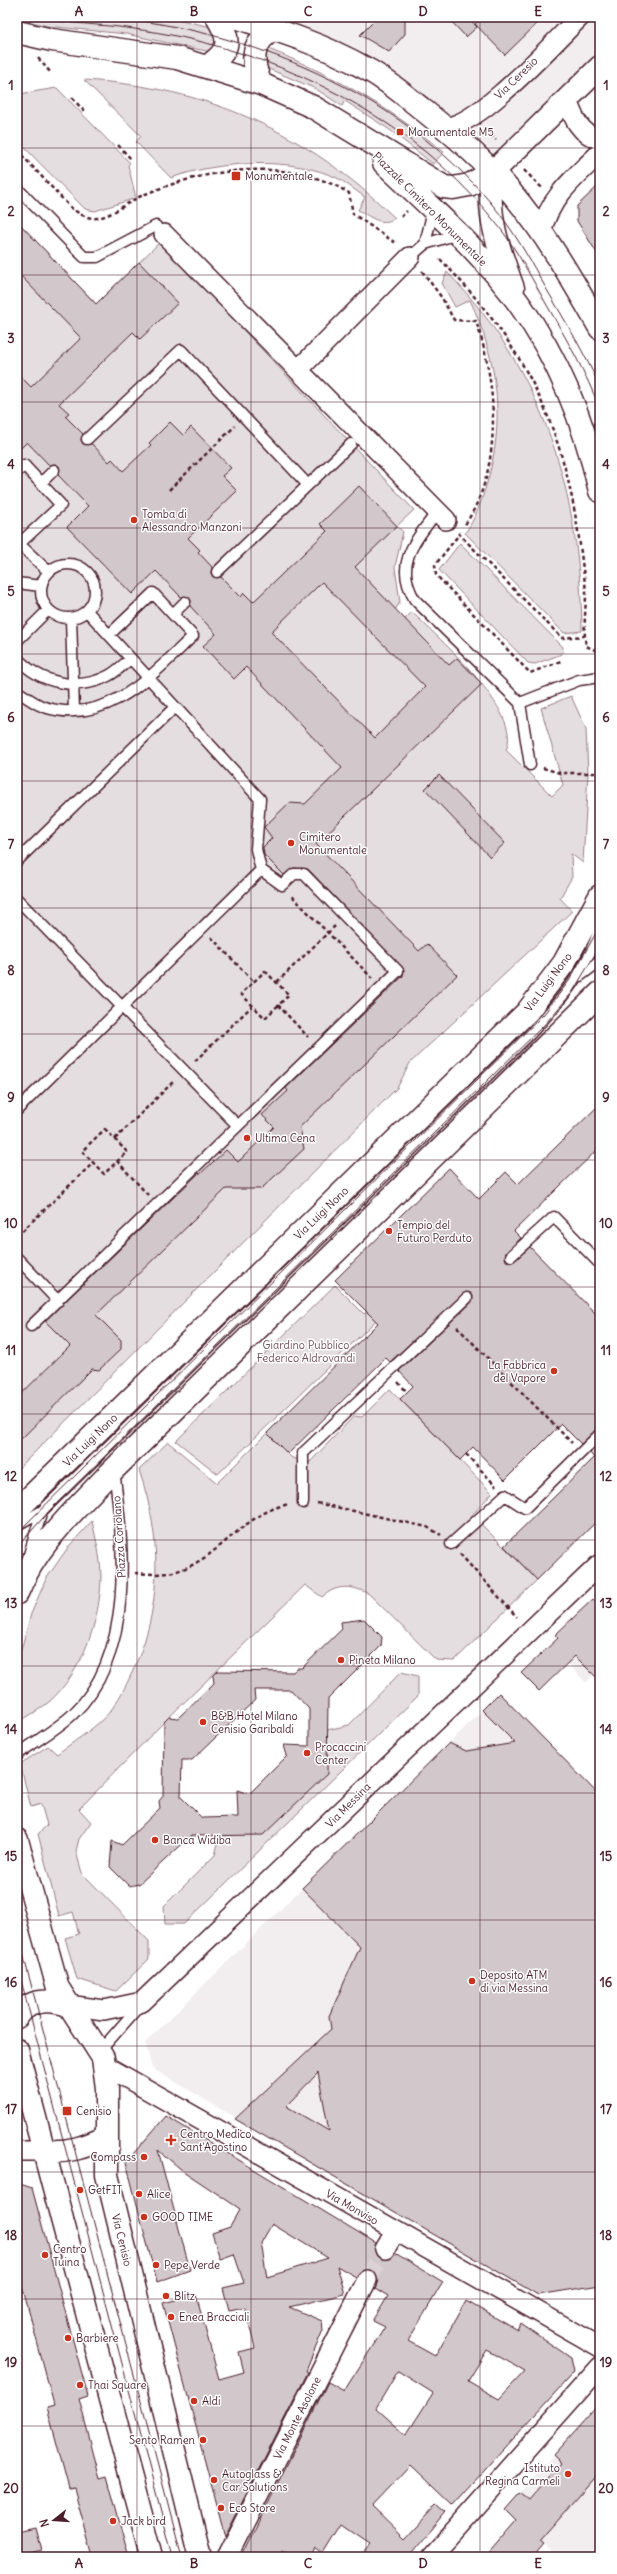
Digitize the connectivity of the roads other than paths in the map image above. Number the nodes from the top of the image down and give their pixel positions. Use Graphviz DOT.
graph roads {
  1 [pos="217,17"];
  2 [pos="236,17"];
  3 [pos="580,17"];
  4 [pos="274,29"];
  5 [pos="17,32"];
  6 [pos="208,66"];
  7 [pos="600,67"];
  8 [pos="261,84"];
  9 [pos="567,100"];
  10 [pos="445,127"];
  11 [pos="351,132"];
  12 [pos="600,139"];
  13 [pos="600,153"];
  14 [pos="493,172"];
  15 [pos="17,188"];
  16 [pos="434,210"];
  17 [pos="156,230"];
  18 [pos="540,233"];
  19 [pos="458,234"];
  20 [pos="425,244"];
  21 [pos="410,257"];
  22 [pos="520,306"];
  23 [pos="600,328"];
  24 [pos="298,370"];
  25 [pos="87,439"];
  26 [pos="356,439"];
  27 [pos="54,470"];
  28 [pos="17,472"];
  29 [pos="41,483"];
  30 [pos="308,485"];
  31 [pos="600,491"];
  32 [pos="437,519"];
  33 [pos="18,543"];
  34 [pos="49,572"];
  35 [pos="216,572"];
  36 [pos="17,583"];
  37 [pos="41,586"];
  38 [pos="186,602"];
  39 [pos="48,610"];
  40 [pos="87,610"];
  41 [pos="173,614"];
  42 [pos="71,618"];
  43 [pos="109,635"];
  44 [pos="17,641"];
  45 [pos="17,658"];
  46 [pos="130,659"];
  47 [pos="600,677"];
  48 [pos="148,679"];
  49 [pos="74,684"];
  50 [pos="17,691"];
  51 [pos="520,703"];
  52 [pos="174,708"];
  53 [pos="74,711"];
  54 [pos="530,765"];
  55 [pos="17,861"];
  56 [pos="261,870"];
  57 [pos="600,896"];
  58 [pos="17,899"];
  59 [pos="600,926"];
  60 [pos="600,961"];
  61 [pos="577,978"];
  62 [pos="600,993"];
  63 [pos="122,1006"];
  64 [pos="17,1110"];
  65 [pos="238,1126"];
  66 [pos="511,1256"];
  67 [pos="17,1258"];
  68 [pos="600,1264"];
  69 [pos="467,1298"];
  70 [pos="58,1301"];
  71 [pos="31,1326"];
  72 [pos="600,1434"];
  73 [pos="114,1470"];
  74 [pos="303,1503"];
  75 [pos="17,1510"];
  76 [pos="42,1511"];
  77 [pos="17,1525"];
  78 [pos="451,1544"];
  79 [pos="600,1564"];
  80 [pos="19,1588"];
  81 [pos="17,1755"];
  82 [pos="17,1840"];
  83 [pos="142,2002"];
  84 [pos="68,2005"];
  85 [pos="17,2017"];
  86 [pos="17,2050"];
  87 [pos="102,2058"];
  88 [pos="106,2137"];
  89 [pos="17,2151"];
  90 [pos="45,2151"];
  91 [pos="395,2232"];
  92 [pos="385,2249"];
  93 [pos="367,2280"];
  94 [pos="600,2332"];
  95 [pos="580,2336"];
  96 [pos="600,2347"];
  97 [pos="600,2366"];
  98 [pos="152,2557"];
  99 [pos="200,2557"];
  100 [pos="227,2557"];
  101 [pos="431,2557"];
  1 -- 6 [label="main road"];
  2 -- 4 [label="main road"];
  3 -- 10 [label="street, Via Ceresio"];
  4 -- 8 [label="main road"];
  4 -- 10 [label="main road"];
  5 -- 6 [label="main road, Piazzale Cimitero Monumentale"];
  6 -- 8 [label="main road, Piazzale Cimitero Monumentale"];
  7 -- 9 [label="main road"];
  8 -- 11 [label="main road, Piazzale Cimitero Monumentale"];
  9 -- 12 [label="street"];
  9 -- 14 [label="main road"];
  10 -- 14 [label="main road"];
  11 -- 14 [label="main road, Piazzale Cimitero Monumentale"];
  11 -- 16 [label="main road, Piazzale Cimitero Monumentale"];
  13 -- 18 [label="street"];
  14 -- 18 [label="main road"];
  14 -- 22 [label="main road, Piazzale Cimitero Monumentale"];
  15 -- 17 [label="lane"];
  16 -- 19 [label="main road, Piazzale Cimitero Monumentale"];
  16 -- 20 [label="lane"];
  17 -- 24 [label="street"];
  18 -- 23 [label="main road"];
  19 -- 20 [label="lane"];
  19 -- 22 [label="main road, Piazzale Cimitero Monumentale"];
  20 -- 21 [label="lane"];
  21 -- 24 [label="street"];
  22 -- 31 [label="main road, Piazzale Cimitero Monumentale"];
  24 -- 26 [label="street"];
  25 -- 30 [label="lane"];
  26 -- 30 [label="lane"];
  26 -- 32 [label="street"];
  27 -- 29 [label="lane"];
  28 -- 29 [label="lane"];
  29 -- 33 [label="lane"];
  30 -- 35 [label="lane"];
  32 -- 51 [label="lane"];
  33 -- 34 [label="lane"];
  34 -- 37 [label="lane"];
  34 -- 40 [label="lane"];
  36 -- 37 [label="lane"];
  37 -- 39 [label="lane"];
  38 -- 41 [label="lane"];
  39 -- 42 [label="lane"];
  39 -- 44 [label="lane"];
  40 -- 42 [label="lane"];
  40 -- 43 [label="lane"];
  41 -- 43 [label="lane"];
  41 -- 48 [label="lane"];
  42 -- 49 [label="lane"];
  43 -- 46 [label="lane"];
  45 -- 49 [label="lane"];
  46 -- 48 [label="lane"];
  46 -- 49 [label="lane"];
  47 -- 51 [label="lane"];
  48 -- 52 [label="lane"];
  48 -- 53 [label="lane"];
  49 -- 53 [label="lane"];
  50 -- 53 [label="lane"];
  51 -- 54 [label="lane"];
  52 -- 55 [label="lane"];
  52 -- 56 [label="lane"];
  56 -- 63 [label="lane"];
  56 -- 65 [label="lane"];
  57 -- 75 [label="main road, Via Luigi Nono"];
  58 -- 63 [label="lane"];
  59 -- 61 [label="lane"];
  60 -- 61 [label="lane"];
  61 -- 76 [label="lane"];
  62 -- 73 [label="main road"];
  63 -- 64 [label="lane"];
  63 -- 65 [label="lane"];
  65 -- 70 [label="lane"];
  66 -- 68 [label="lane"];
  67 -- 70 [label="lane"];
  69 -- 74 [label="lane"];
  70 -- 71 [label="lane"];
  72 -- 78 [label="lane"];
  73 -- 80 [label="main road"];
  73 -- 81 [label="lane, Piazza Coriolano"];
  76 -- 77 [label="lane"];
  76 -- 80 [label="lane"];
  79 -- 83 [label="street, Via Messina"];
  82 -- 84 [label="main road, Via Cenisio"];
  83 -- 84 [label="street"];
  83 -- 87 [label="lane, Via Messina"];
  84 -- 85 [label="main road"];
  84 -- 87 [label="main road, Via Cenisio"];
  86 -- 90 [label="main road"];
  87 -- 88 [label="main road, Via Cenisio"];
  87 -- 91 [label="street, Via Monviso"];
  88 -- 90 [label="main road"];
  88 -- 99 [label="main road, Via Cenisio"];
  89 -- 90 [label="street"];
  90 -- 98 [label="main road"];
  91 -- 92 [label="street"];
  91 -- 95 [label="street, Via Monviso"];
  93 -- 100 [label="street, Via Monte Asolone"];
  94 -- 95 [label="street"];
  95 -- 96 [label="street, Via Monviso"];
  97 -- 101 [label="street"];
}
